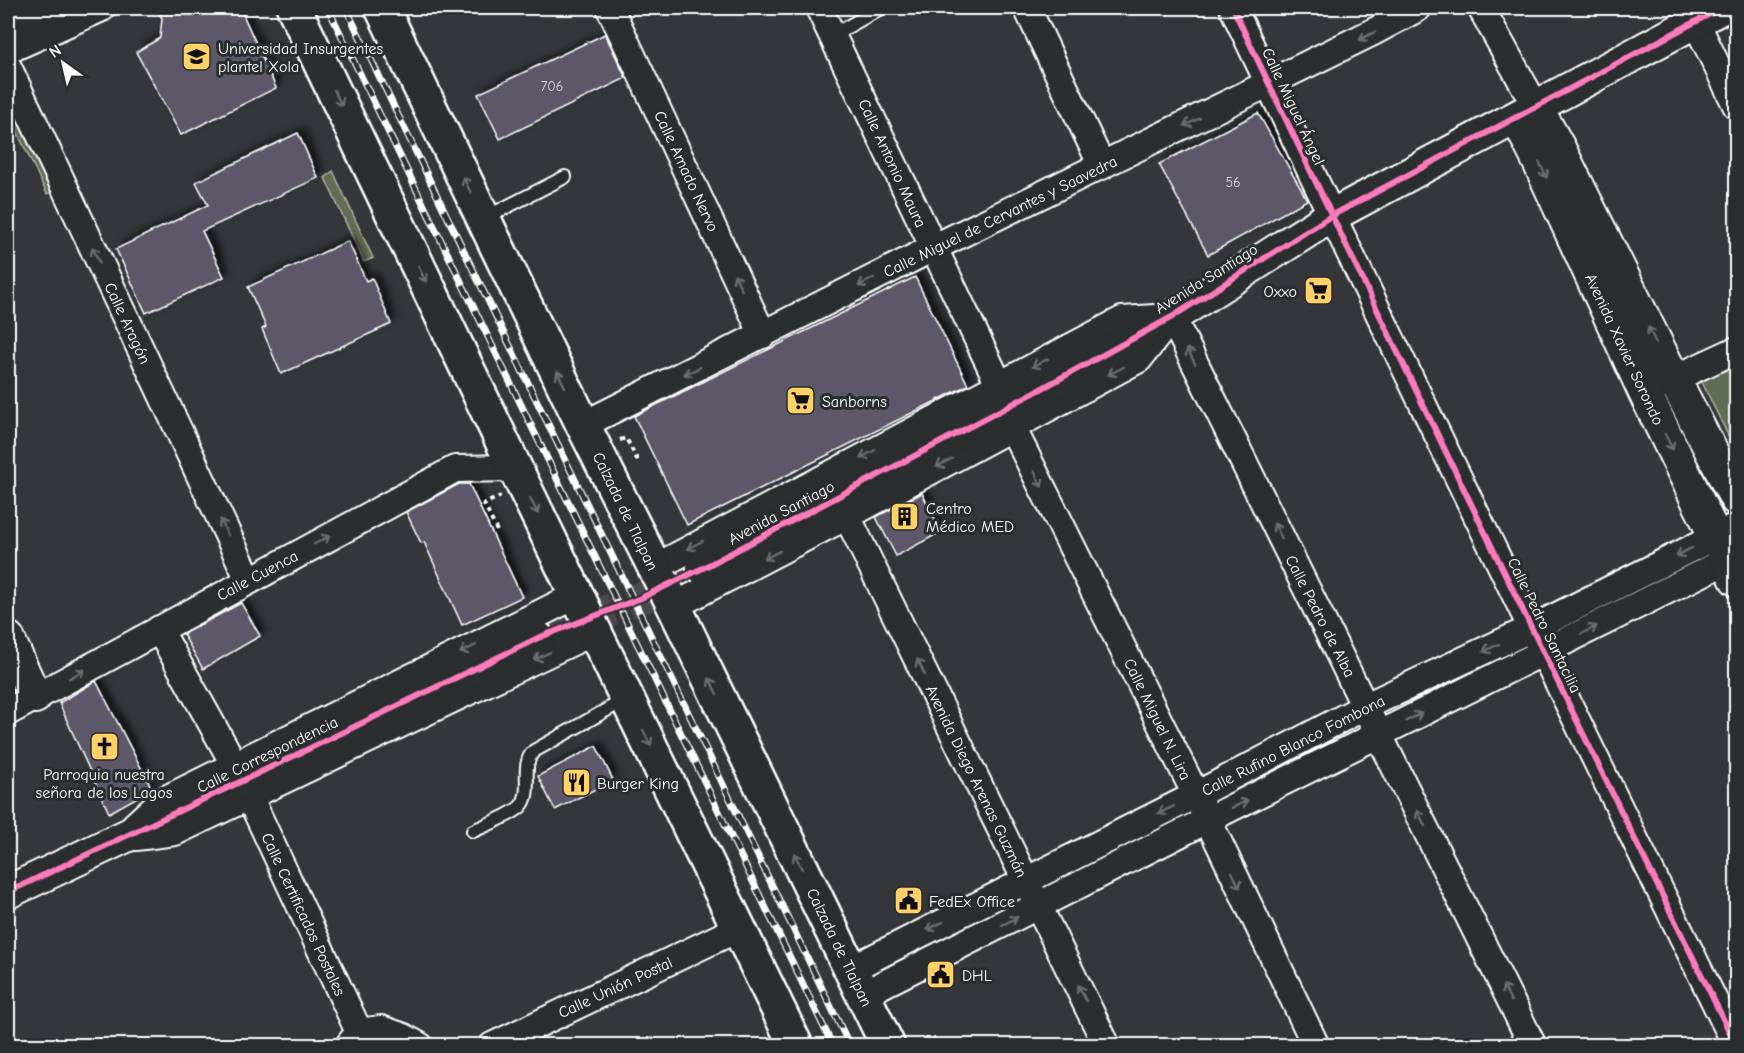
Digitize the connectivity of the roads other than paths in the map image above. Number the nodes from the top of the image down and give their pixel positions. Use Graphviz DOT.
graph roads {
  1 [pos="53,8"];
  2 [pos="102,8"];
  3 [pos="294,8"];
  4 [pos="382,8"];
  5 [pos="610,8"];
  6 [pos="819,8"];
  7 [pos="881,8"];
  8 [pos="1027,8"];
  9 [pos="1233,8"];
  10 [pos="1418,8"];
  11 [pos="1481,8"];
  12 [pos="1702,12"];
  13 [pos="8,28"];
  14 [pos="832,35"];
  15 [pos="8,50"];
  16 [pos="8,67"];
  17 [pos="1269,84"];
  18 [pos="1737,105"];
  19 [pos="1527,112"];
  20 [pos="1102,166"];
  21 [pos="565,177"];
  22 [pos="1331,216"];
  23 [pos="484,219"];
  24 [pos="933,248"];
  25 [pos="1172,317"];
  26 [pos="763,335"];
  27 [pos="1737,350"];
  28 [pos="1674,379"];
  29 [pos="999,384"];
  30 [pos="1645,393"];
  31 [pos="582,425"];
  32 [pos="1012,427"];
  33 [pos="520,477"];
  34 [pos="1737,499"];
  35 [pos="847,516"];
  36 [pos="1731,551"];
  37 [pos="654,568"];
  38 [pos="703,568"];
  39 [pos="249,580"];
  40 [pos="577,595"];
  41 [pos="674,606"];
  42 [pos="159,629"];
  43 [pos="1531,629"];
  44 [pos="595,631"];
  45 [pos="8,638"];
  46 [pos="538,638"];
  47 [pos="1543,653"];
  48 [pos="35,697"];
  49 [pos="627,698"];
  50 [pos="1366,706"];
  51 [pos="8,712"];
  52 [pos="1380,735"];
  53 [pos="234,764"];
  54 [pos="1196,795"];
  55 [pos="249,796"];
  56 [pos="1207,820"];
  57 [pos="473,831"];
  58 [pos="118,840"];
  59 [pos="1026,879"];
  60 [pos="8,892"];
  61 [pos="1039,906"];
  62 [pos="739,928"];
  63 [pos="857,981"];
  64 [pos="354,1039"];
  65 [pos="1737,1045"];
  66 [pos="420,1046"];
  67 [pos="492,1046"];
  68 [pos="796,1046"];
  69 [pos="888,1046"];
  70 [pos="1107,1046"];
  71 [pos="1316,1046"];
  72 [pos="1533,1046"];
  1 -- 13 [label="main road"];
  2 -- 15 [label="street"];
  3 -- 33 [label="main road, one-way"];
  23 -- 4 [label="main road, Calzada de Tlalpan, one-way"];
  26 -- 5 [label="street, Calle Amado Nervo, one-way"];
  6 -- 14 [label="street, Calle Antonio Maura"];
  7 -- 14 [label="lane"];
  8 -- 20 [label="street"];
  9 -- 17 [label="street, Calle Miguel Ángel"];
  10 -- 17 [label="street, Calle Miguel de Cervantes y Saavedra, one-way"];
  11 -- 19 [label="street"];
  12 -- 18 [label="street"];
  12 -- 19 [label="street, Avenida Santiago"];
  14 -- 24 [label="street, Calle Antonio Maura"];
  39 -- 16 [label="street, Calle Aragón, one-way"];
  17 -- 20 [label="street, Calle Miguel de Cervantes y Saavedra, one-way"];
  17 -- 22 [label="street, Calle Miguel Ángel"];
  19 -- 22 [label="street, Avenida Santiago"];
  28 -- 19 [label="street, Avenida Xavier Sorondo, one-way"];
  19 -- 30 [label="street, Avenida Xavier Sorondo, one-way"];
  20 -- 24 [label="street, Calle Miguel de Cervantes y Saavedra"];
  21 -- 23 [label="lane"];
  22 -- 25 [label="street, Avenida Santiago"];
  22 -- 43 [label="street, Calle Pedro Santacilia"];
  31 -- 23 [label="main road, Calzada de Tlalpan, one-way"];
  24 -- 26 [label="street, Calle Miguel de Cervantes y Saavedra, one-way"];
  24 -- 29 [label="street, Calle Antonio Maura"];
  25 -- 29 [label="street, Avenida Santiago, one-way"];
  25 -- 32 [label="street, Avenida Santiago, one-way"];
  25 -- 38 [label="street, Avenida Santiago"];
  50 -- 25 [label="street, Calle Pedro de Alba, one-way"];
  26 -- 31 [label="street, Calle Miguel de Cervantes y Saavedra, one-way"];
  27 -- 28 [label="street"];
  28 -- 30 [label="street"];
  28 -- 34 [label="street, Avenida Xavier Sorondo"];
  29 -- 37 [label="street, Avenida Santiago, one-way"];
  30 -- 36 [label="street, Avenida Xavier Sorondo, one-way"];
  31 -- 37 [label="main road, Calzada de Tlalpan"];
  32 -- 35 [label="street, Avenida Santiago, one-way"];
  32 -- 54 [label="street, Calle Miguel N. Lira, one-way"];
  39 -- 33 [label="street, Calle Cuenca, one-way"];
  33 -- 40 [label="main road, one-way"];
  35 -- 41 [label="street, Avenida Santiago, one-way"];
  59 -- 35 [label="street, Avenida Diego Arenas Guzmán, one-way"];
  36 -- 43 [label="street, Calle Rufino Blanco Fombona, one-way"];
  47 -- 36 [label="street, Calle Rufino Blanco Fombona, one-way"];
  37 -- 41 [label="main road, Calzada de Tlalpan"];
  39 -- 42 [label="street, Calle Cuenca"];
  40 -- 44 [label="main road"];
  40 -- 53 [label="street, Calle Correspondencia, one-way"];
  63 -- 41 [label="main road, Calzada de Tlalpan, one-way"];
  48 -- 42 [label="street, Calle Cuenca, one-way"];
  42 -- 53 [label="street"];
  43 -- 47 [label="street, Calle Pedro Santacilia"];
  43 -- 50 [label="street, Calle Rufino Blanco Fombona, one-way"];
  44 -- 49 [label="main road"];
  44 -- 55 [label="street, Calle Correspondencia, one-way"];
  45 -- 48 [label="street"];
  46 -- 58 [label="street, Calle Correspondencia"];
  52 -- 47 [label="street, Calle Rufino Blanco Fombona, one-way"];
  47 -- 65 [label="street, Calle Pedro Santacilia"];
  48 -- 51 [label="street, Calle Cuenca"];
  49 -- 57 [label="lane"];
  49 -- 62 [label="main road, one-way"];
  50 -- 52 [label="street, Calle Pedro de Alba"];
  50 -- 54 [label="street, Calle Rufino Blanco Fombona"];
  56 -- 52 [label="street, Calle Rufino Blanco Fombona, one-way"];
  72 -- 52 [label="street, Calle Pedro de Alba, one-way"];
  53 -- 58 [label="street, Calle Correspondencia"];
  54 -- 56 [label="street, Calle Miguel N. Lira"];
  54 -- 59 [label="street, Calle Rufino Blanco Fombona, one-way"];
  55 -- 58 [label="street, Calle Correspondencia"];
  55 -- 64 [label="street, Calle Certificados Postales"];
  56 -- 61 [label="street, Calle Rufino Blanco Fombona"];
  56 -- 71 [label="street, Calle Miguel N. Lira, one-way"];
  58 -- 60 [label="street, Calle Correspondencia"];
  59 -- 61 [label="street, Avenida Diego Arenas Guzmán"];
  59 -- 63 [label="street, Calle Rufino Blanco Fombona, one-way"];
  63 -- 61 [label="street, Calle Rufino Blanco Fombona, one-way"];
  70 -- 61 [label="street, Avenida Diego Arenas Guzmán, one-way"];
  62 -- 67 [label="street, Calle Unión Postal"];
  62 -- 68 [label="main road"];
  63 -- 69 [label="main road, Calzada de Tlalpan"];
  64 -- 66 [label="street"];
}
